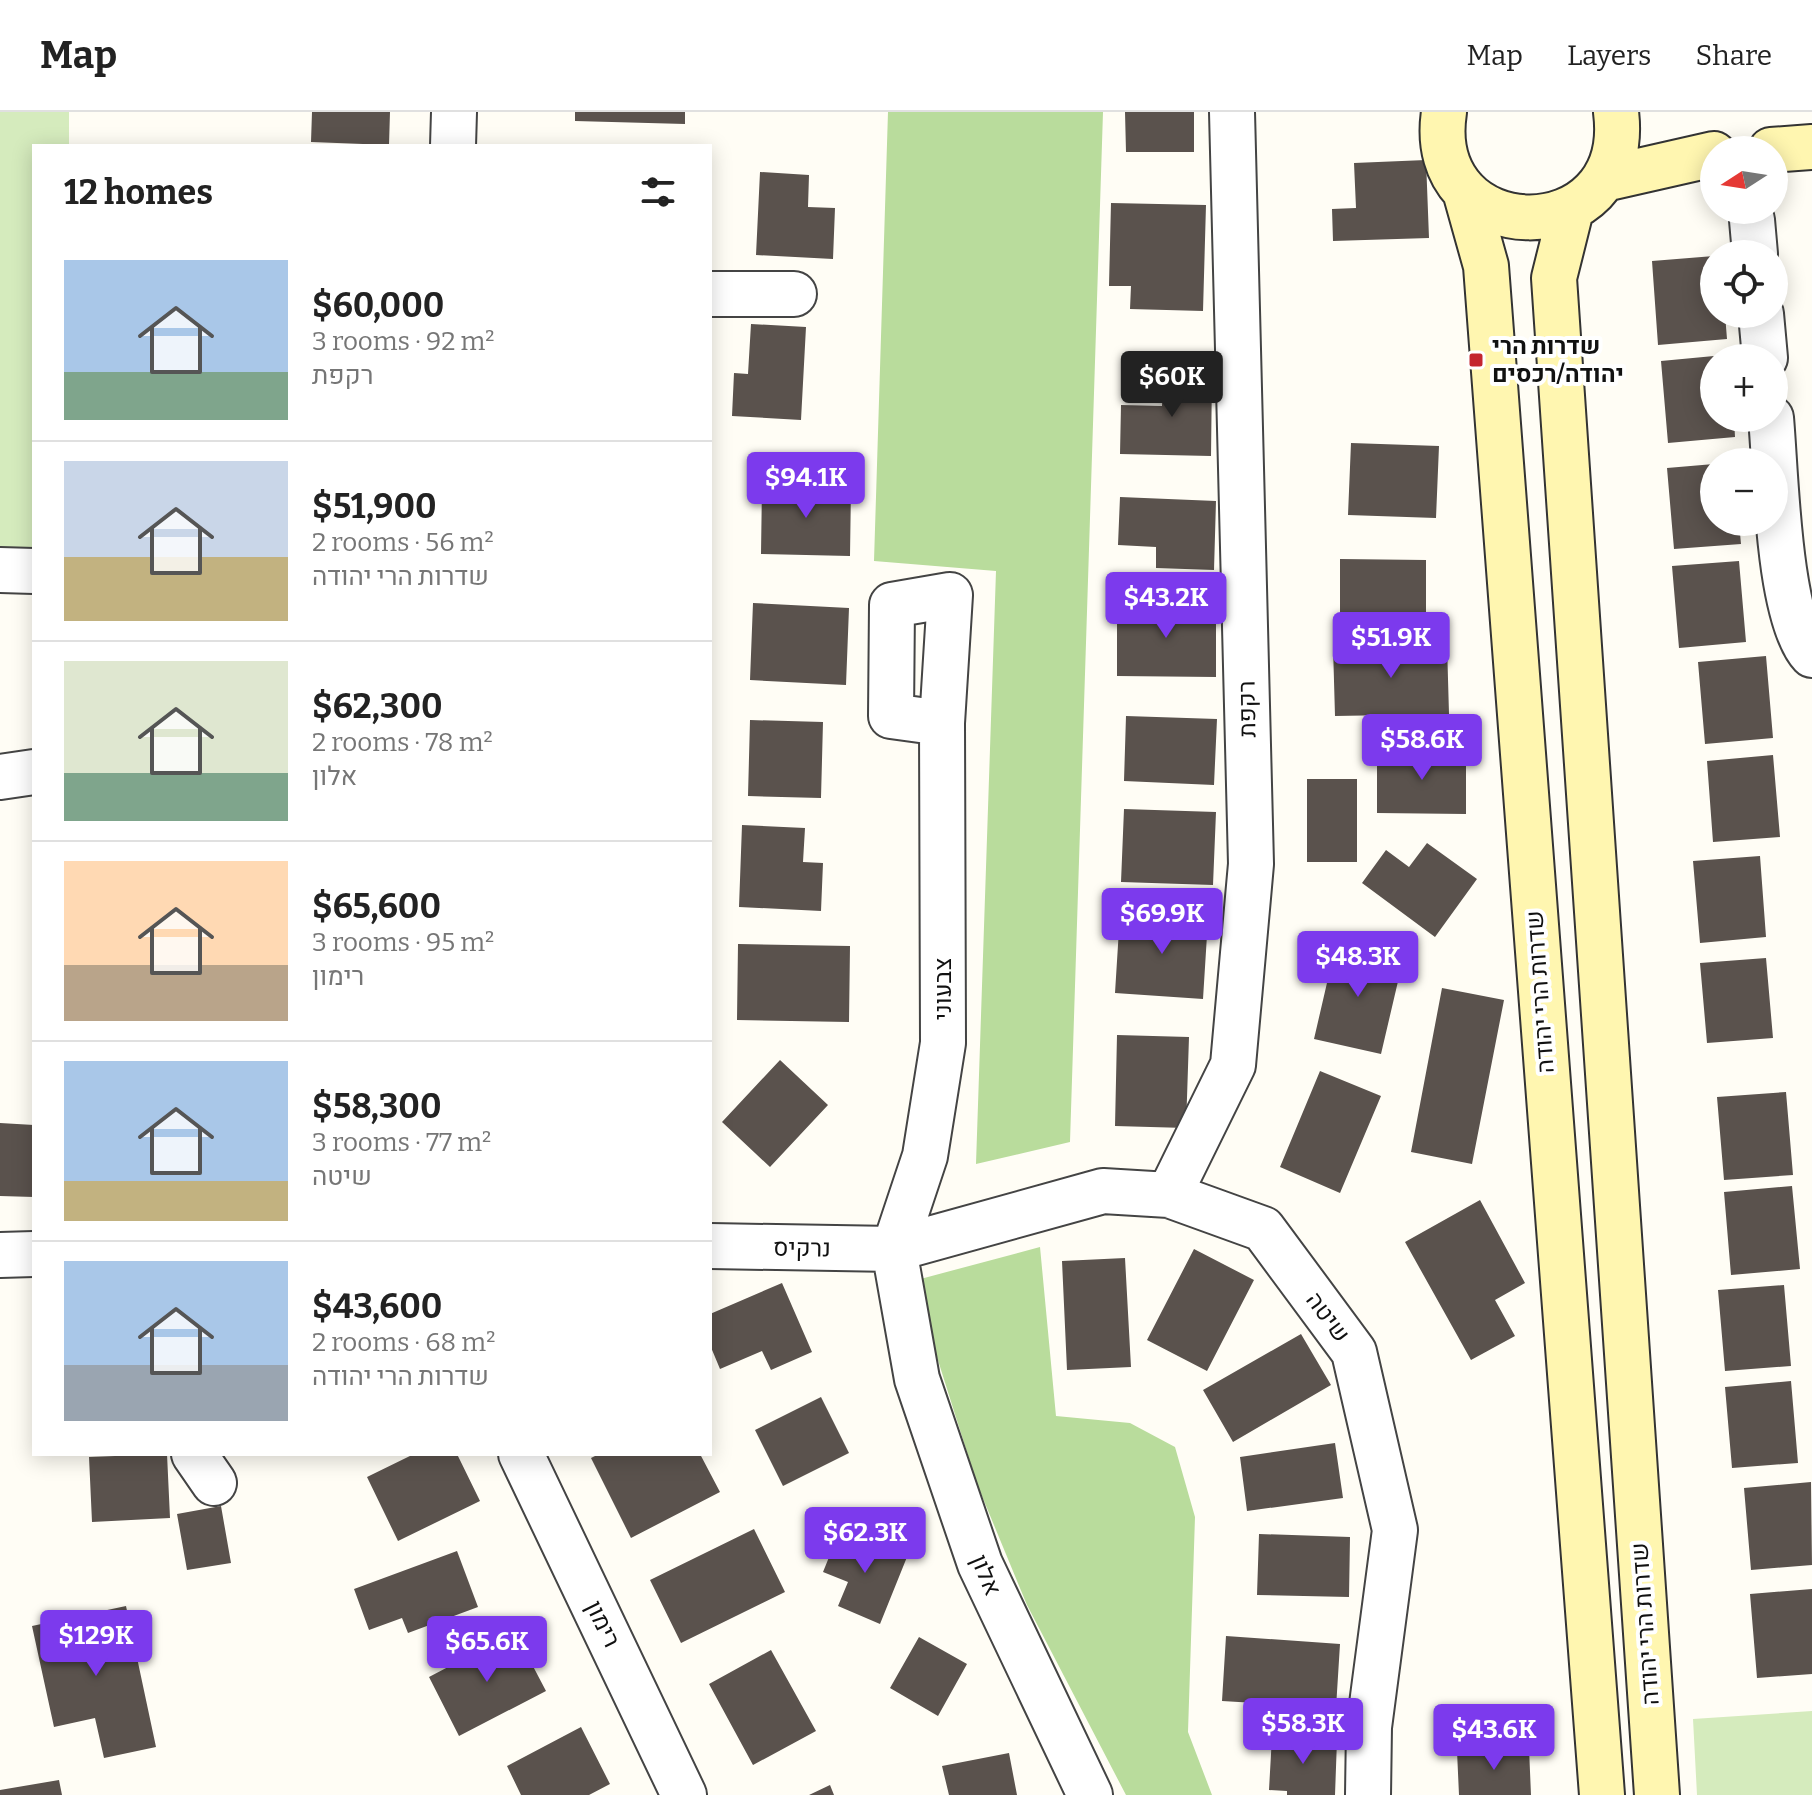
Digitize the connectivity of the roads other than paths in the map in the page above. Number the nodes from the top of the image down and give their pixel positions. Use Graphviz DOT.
graph roads {
  1 [pos="454,112"];
  2 [pos="1232,112"];
  3 [pos="1444,112"];
  4 [pos="1616,112"];
  5 [pos="453,144"];
  6 [pos="1812,147"];
  7 [pos="1788,149"];
  8 [pos="1700,157"];
  9 [pos="1604,179"];
  10 [pos="1465,191"];
  11 [pos="1571,210"];
  12 [pos="712,294"];
  13 [pos="794,294"];
  14 [pos="1772,432"];
  15 [pos="0,570"];
  16 [pos="32,571"];
  17 [pos="1812,655"];
  18 [pos="942,723"];
  19 [pos="32,772"];
  20 [pos="0,777"];
  21 [pos="1169,1195"];
  22 [pos="712,1246"];
  23 [pos="894,1249"];
  24 [pos="32,1254"];
  25 [pos="0,1255"];
  26 [pos="522,1456"];
  27 [pos="684,1795"];
  28 [pos="1090,1795"];
  29 [pos="1368,1795"];
  30 [pos="1602,1795"];
  31 [pos="1657,1795"];
  1 -- 5 [label="street"];
  2 -- 21 [label="street, רקפת"];
  3 -- 10 [label="street, שדרות הרי יהודה"];
  4 -- 9 [label="street"];
  6 -- 7 [label="street"];
  8 -- 9 [label="street"];
  9 -- 11 [label="street"];
  10 -- 11 [label="street"];
  10 -- 30 [label="street, שדרות הרי יהודה"];
  11 -- 31 [label="street, שדרות הרי יהודה"];
  12 -- 13 [label="street"];
  14 -- 17 [label="street"];
  15 -- 16 [label="street"];
  18 -- 23 [label="street, צבעוני"];
  19 -- 20 [label="street"];
  21 -- 23 [label="street, שיטה"];
  21 -- 29 [label="street, שיטה"];
  22 -- 23 [label="street, נרקיס"];
  23 -- 28 [label="street, אלון"];
  24 -- 25 [label="street"];
  26 -- 27 [label="street, רימון"];
}
